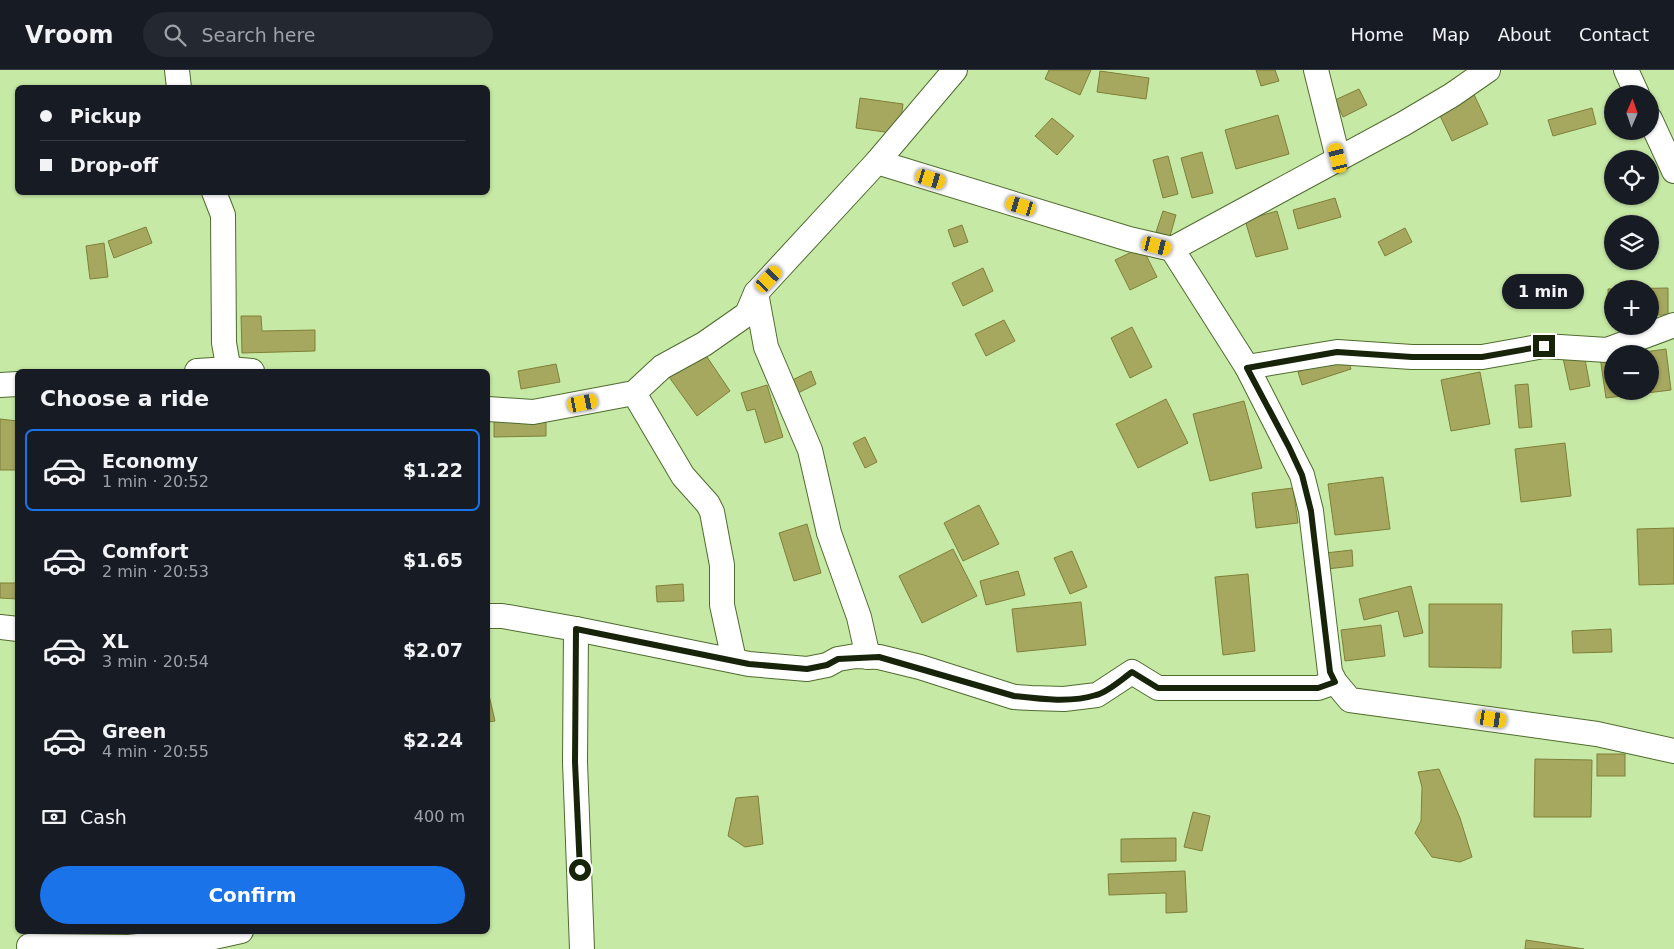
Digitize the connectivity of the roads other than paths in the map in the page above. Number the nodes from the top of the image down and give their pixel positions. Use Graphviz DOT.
graph roads {
  1 [pos="177,70"];
  2 [pos="956,70"];
  3 [pos="1316,70"];
  4 [pos="1488,70"];
  5 [pos="1626,70"];
  6 [pos="179,85"];
  7 [pos="1633,85"];
  8 [pos="1659,138"];
  9 [pos="1338,158"];
  10 [pos="877,162"];
  11 [pos="1674,171"];
  12 [pos="215,195"];
  13 [pos="1172,250"];
  14 [pos="756,293"];
  15 [pos="1674,326"];
  16 [pos="1247,368"];
  17 [pos="229,369"];
  18 [pos="15,384"];
  19 [pos="0,385"];
  20 [pos="634,393"];
  21 [pos="490,409"];
  22 [pos="490,616"];
  23 [pos="0,627"];
  24 [pos="15,629"];
  25 [pos="576,629"];
  26 [pos="868,656"];
  27 [pos="734,660"];
  28 [pos="1335,682"];
  29 [pos="1674,751"];
  30 [pos="228,934"];
  31 [pos="241,934"];
  32 [pos="29,946"];
  33 [pos="239,949"];
  34 [pos="582,949"];
  1 -- 6 [label="street"];
  2 -- 10 [label="street"];
  3 -- 9 [label="street"];
  4 -- 9 [label="street"];
  5 -- 7 [label="street"];
  8 -- 11 [label="street"];
  9 -- 13 [label="street"];
  10 -- 13 [label="street"];
  10 -- 14 [label="street"];
  12 -- 17 [label="street"];
  13 -- 16 [label="street"];
  14 -- 20 [label="street"];
  14 -- 26 [label="street"];
  15 -- 16 [label="street"];
  16 -- 28 [label="street"];
  18 -- 19 [label="street"];
  20 -- 21 [label="street"];
  20 -- 27 [label="street"];
  22 -- 25 [label="street"];
  23 -- 24 [label="street"];
  25 -- 27 [label="street"];
  25 -- 34 [label="street"];
  26 -- 27 [label="street"];
  26 -- 28 [label="street"];
  28 -- 29 [label="street"];
  30 -- 32 [label="street"];
  31 -- 33 [label="street"];
}
